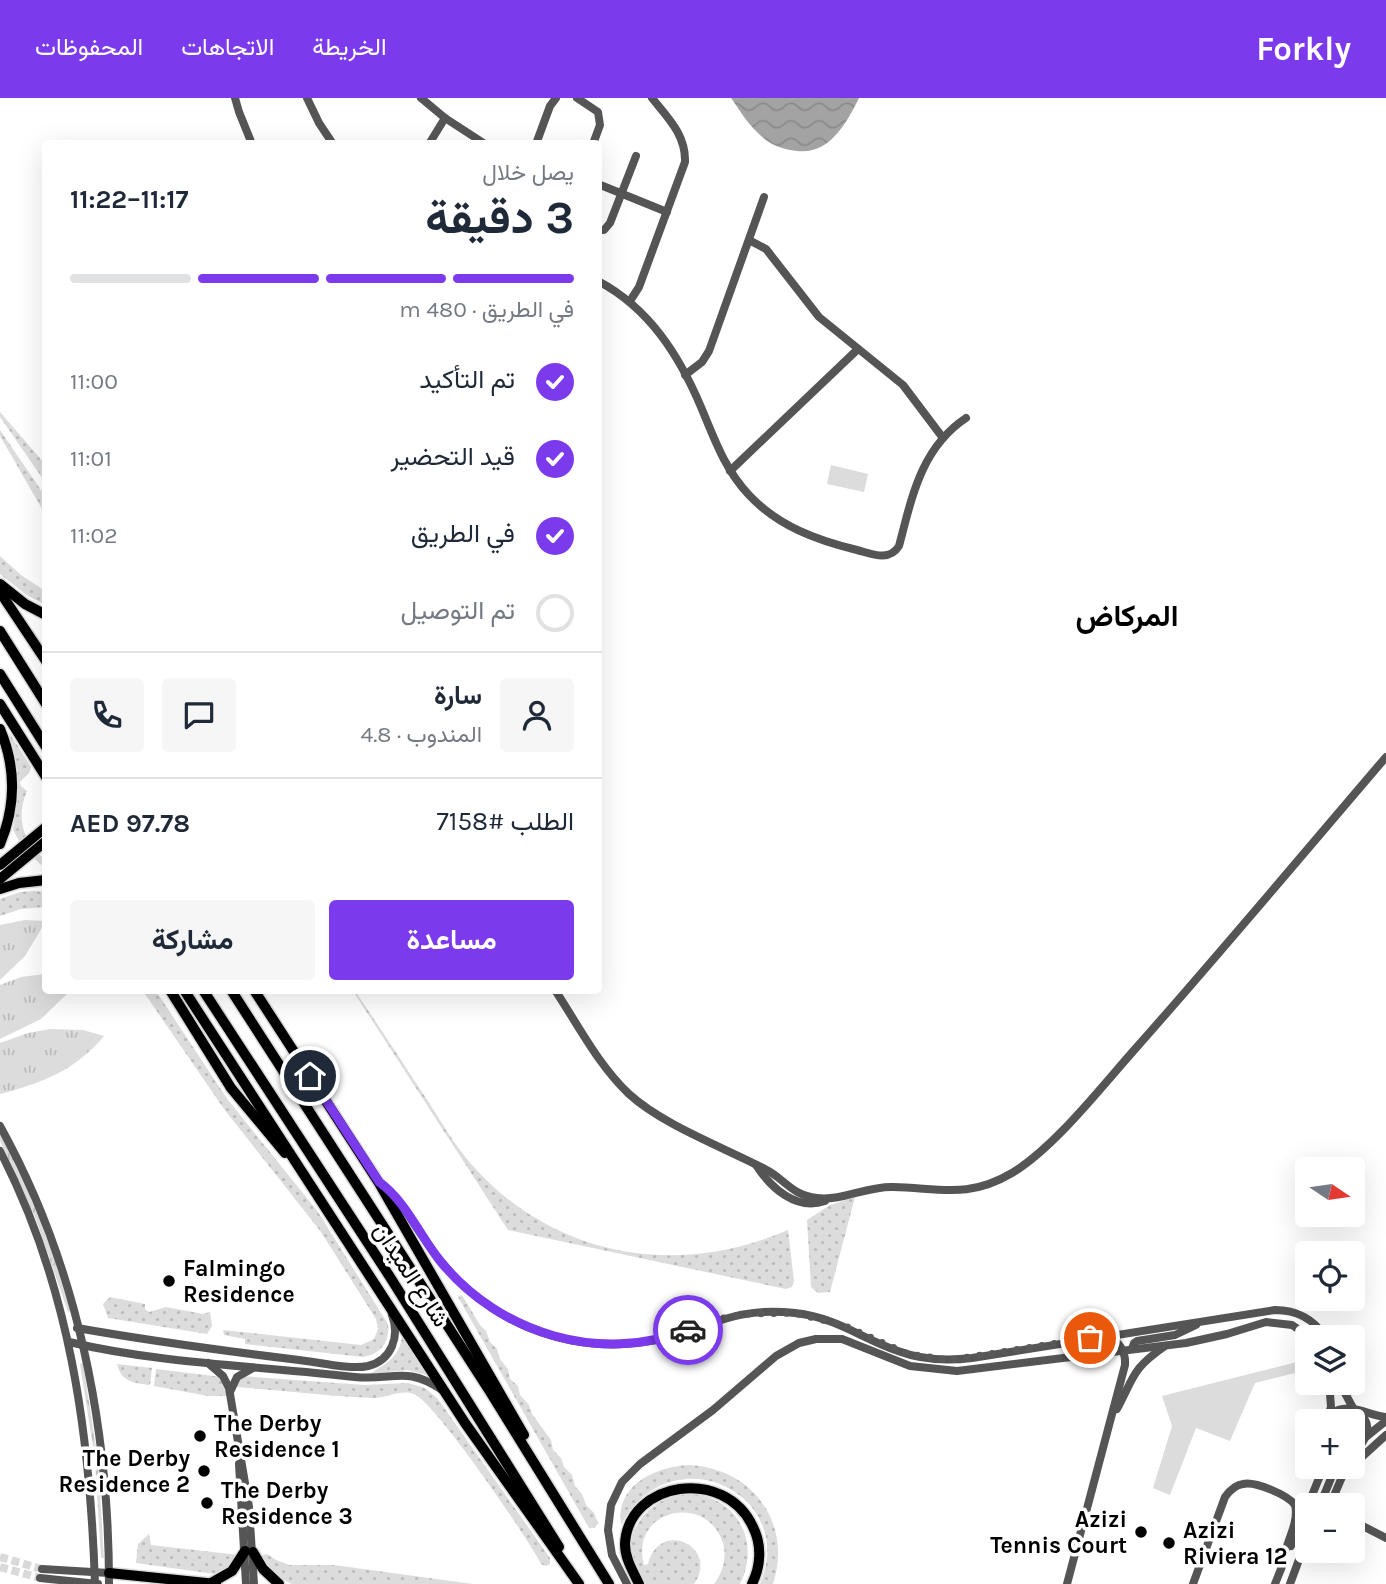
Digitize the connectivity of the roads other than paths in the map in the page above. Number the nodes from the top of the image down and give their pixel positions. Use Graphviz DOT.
graph roads {
  1 [pos="235,98"];
  2 [pos="307,98"];
  3 [pos="421,98"];
  4 [pos="556,98"];
  5 [pos="577,98"];
  6 [pos="652,98"];
  7 [pos="445,118"];
  8 [pos="251,140"];
  9 [pos="330,140"];
  10 [pos="431,140"];
  11 [pos="479,140"];
  12 [pos="537,140"];
  13 [pos="594,140"];
  14 [pos="636,156"];
  15 [pos="602,186"];
  16 [pos="621,193"];
  17 [pos="764,197"];
  18 [pos="667,212"];
  19 [pos="602,230"];
  20 [pos="749,240"];
  21 [pos="602,284"];
  22 [pos="630,301"];
  23 [pos="858,349"];
  24 [pos="685,374"];
  25 [pos="966,418"];
  26 [pos="943,438"];
  27 [pos="730,471"];
  28 [pos="0,584"];
  29 [pos="0,592"];
  30 [pos="42,613"];
  31 [pos="0,631"];
  32 [pos="42,655"];
  33 [pos="0,674"];
  34 [pos="42,698"];
  35 [pos="0,704"];
  36 [pos="0,729"];
  37 [pos="42,741"];
  38 [pos="1386,757"];
  39 [pos="42,771"];
  40 [pos="42,830"];
  41 [pos="0,844"];
  42 [pos="42,844"];
  43 [pos="0,865"];
  44 [pos="0,879"];
  45 [pos="42,880"];
  46 [pos="0,889"];
  47 [pos="172,994"];
  48 [pos="187,994"];
  49 [pos="206,994"];
  50 [pos="233,994"];
  51 [pos="257,994"];
  52 [pos="558,994"];
  53 [pos="0,1126"];
  54 [pos="0,1151"];
  55 [pos="306,1177"];
  56 [pos="379,1182"];
  57 [pos="375,1281"];
  58 [pos="1199,1323"];
  59 [pos="1314,1325"];
  60 [pos="65,1326"];
  61 [pos="1295,1327"];
  62 [pos="80,1328"];
  63 [pos="1107,1336"];
  64 [pos="69,1342"];
  65 [pos="84,1345"];
  66 [pos="1166,1345"];
  67 [pos="1128,1350"];
  68 [pos="208,1363"];
  69 [pos="253,1367"];
  70 [pos="230,1392"];
  71 [pos="447,1394"];
  72 [pos="1365,1413"];
  73 [pos="1386,1419"];
  74 [pos="1111,1420"];
  75 [pos="1365,1421"];
  76 [pos="1386,1435"];
  77 [pos="1367,1436"];
  78 [pos="1365,1439"];
  79 [pos="1365,1454"];
  80 [pos="537,1468"];
  81 [pos="1365,1527"];
  82 [pos="1295,1535"];
  83 [pos="1386,1538"];
  84 [pos="249,1551"];
  85 [pos="1298,1563"];
  86 [pos="1299,1563"];
  87 [pos="1281,1567"];
  88 [pos="42,1569"];
  89 [pos="1296,1569"];
  90 [pos="95,1573"];
  91 [pos="40,1578"];
  92 [pos="109,1579"];
  93 [pos="210,1583"];
  94 [pos="96,1584"];
  95 [pos="216,1584"];
  96 [pos="246,1584"];
  97 [pos="254,1584"];
  98 [pos="279,1584"];
  99 [pos="580,1584"];
  100 [pos="609,1584"];
  101 [pos="627,1584"];
  102 [pos="639,1584"];
  103 [pos="752,1584"];
  104 [pos="1067,1584"];
  105 [pos="1193,1584"];
  106 [pos="1275,1584"];
  107 [pos="1290,1584"];
  1 -- 8 [label="street"];
  2 -- 9 [label="street"];
  3 -- 7 [label="street"];
  4 -- 12 [label="street"];
  5 -- 13 [label="street"];
  6 -- 18 [label="street"];
  7 -- 10 [label="street"];
  7 -- 11 [label="street"];
  14 -- 16 [label="street"];
  15 -- 16 [label="street"];
  16 -- 18 [label="street"];
  16 -- 19 [label="street"];
  17 -- 20 [label="street"];
  18 -- 22 [label="street"];
  20 -- 23 [label="street"];
  20 -- 24 [label="street"];
  21 -- 22 [label="street"];
  22 -- 24 [label="street"];
  23 -- 26 [label="street"];
  23 -- 27 [label="street"];
  24 -- 27 [label="street"];
  25 -- 26 [label="street"];
  26 -- 27 [label="street"];
  28 -- 30 [label="main road"];
  29 -- 32 [label="main road"];
  31 -- 34 [label="main road"];
  33 -- 37 [label="main road"];
  35 -- 39 [label="main road"];
  36 -- 41 [label="main road"];
  38 -- 52 [label="street"];
  40 -- 43 [label="main road"];
  42 -- 44 [label="main road"];
  45 -- 46 [label="main road"];
  47 -- 55 [label="main road"];
  48 -- 55 [label="main road"];
  49 -- 99 [label="main road, شارع الميدان"];
  50 -- 80 [label="main road, شارع الميدان"];
  51 -- 56 [label="main road"];
  53 -- 62 [label="street"];
  54 -- 60 [label="street"];
  55 -- 57 [label="main road"];
  56 -- 63 [label="street"];
  56 -- 80 [label="main road"];
  57 -- 62 [label="street"];
  57 -- 71 [label="main road"];
  58 -- 59 [label="street"];
  58 -- 63 [label="street"];
  58 -- 67 [label="street"];
  60 -- 62 [label="street"];
  60 -- 64 [label="street"];
  61 -- 66 [label="street"];
  62 -- 65 [label="street"];
  63 -- 67 [label="street"];
  64 -- 65 [label="street"];
  64 -- 90 [label="street"];
  65 -- 68 [label="street"];
  65 -- 92 [label="street"];
  66 -- 67 [label="street"];
  66 -- 74 [label="street"];
  67 -- 74 [label="street"];
  67 -- 101 [label="street"];
  68 -- 69 [label="street"];
  68 -- 70 [label="street"];
  69 -- 70 [label="street"];
  69 -- 71 [label="street"];
  70 -- 84 [label="street"];
  71 -- 99 [label="main road"];
  72 -- 73 [label="street"];
  73 -- 77 [label="street"];
  74 -- 104 [label="street"];
  75 -- 77 [label="street"];
  76 -- 79 [label="street"];
  77 -- 78 [label="street"];
  80 -- 100 [label="main road, شارع الميدان"];
  81 -- 83 [label="street"];
  82 -- 87 [label="street"];
  84 -- 93 [label="main road"];
  84 -- 96 [label="street"];
  84 -- 97 [label="street"];
  84 -- 98 [label="main road"];
  85 -- 89 [label="street"];
  86 -- 89 [label="street"];
  87 -- 105 [label="street"];
  87 -- 106 [label="street"];
  88 -- 90 [label="street"];
  89 -- 107 [label="street"];
  90 -- 92 [label="street"];
  90 -- 94 [label="street"];
  91 -- 94 [label="street"];
  92 -- 93 [label="main road"];
  93 -- 95 [label="main road"];
  102 -- 103 [label="main road"];
}
